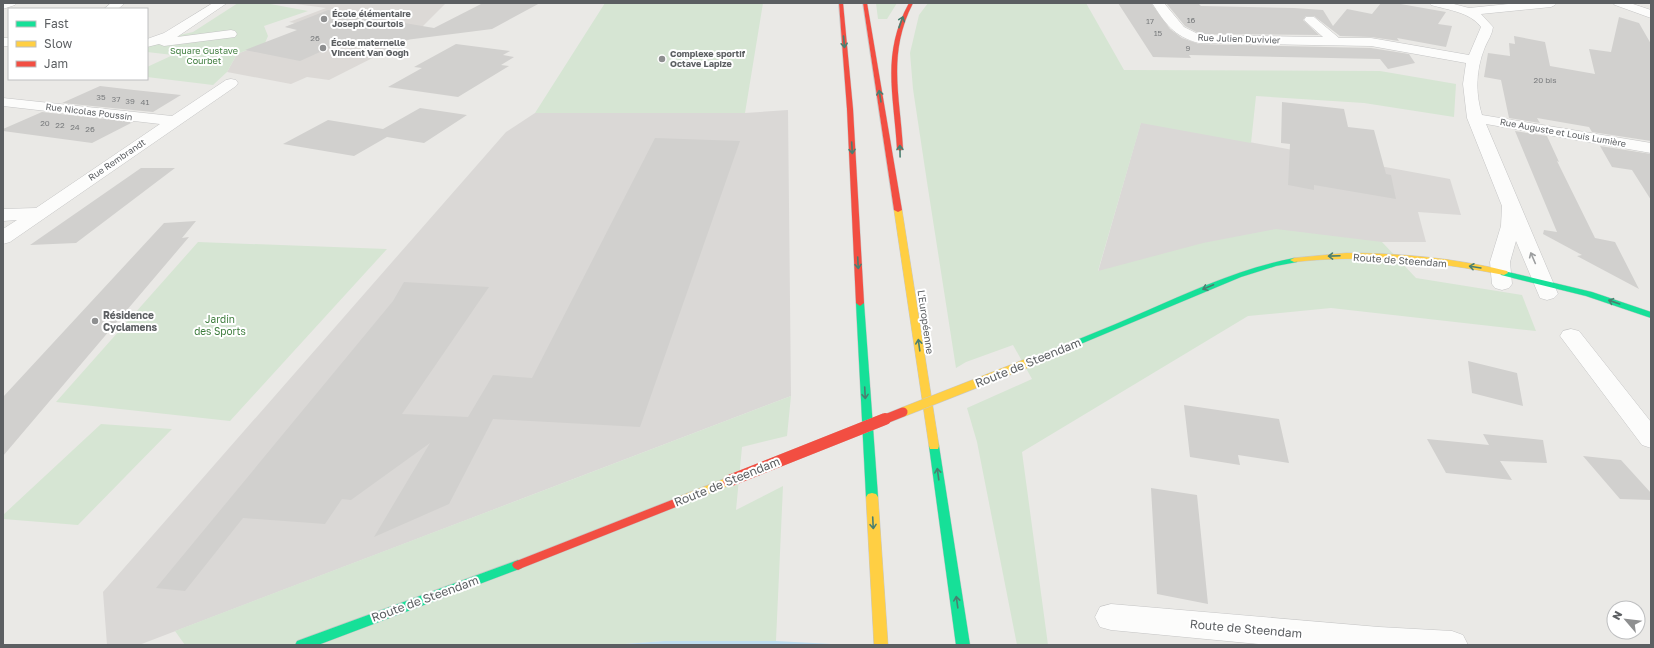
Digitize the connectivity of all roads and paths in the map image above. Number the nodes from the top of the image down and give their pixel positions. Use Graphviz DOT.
graph roads {
  1 [pos="11,3"];
  2 [pos="221,3"];
  3 [pos="841,3"];
  4 [pos="865,3"];
  5 [pos="911,3"];
  6 [pos="1158,3"];
  7 [pos="1436,3"];
  8 [pos="1551,3"];
  9 [pos="1619,3"];
  10 [pos="3,5"];
  11 [pos="1466,12"];
  12 [pos="1651,14"];
  13 [pos="1310,20"];
  14 [pos="231,34"];
  15 [pos="1335,41"];
  16 [pos="148,43"];
  17 [pos="148,43"];
  18 [pos="835,48"];
  19 [pos="1474,60"];
  20 [pos="231,83"];
  21 [pos="3,102"];
  22 [pos="23,104"];
  23 [pos="850,109"];
  24 [pos="3,112"];
  25 [pos="1475,118"];
  26 [pos="175,121"];
  27 [pos="1651,148"];
  28 [pos="1509,202"];
  29 [pos="37,214"];
  30 [pos="3,215"];
  31 [pos="902,232"];
  32 [pos="3,238"];
  33 [pos="1502,281"];
  34 [pos="1224,290"];
  35 [pos="1545,291"];
  36 [pos="1651,315"];
  37 [pos="1131,321"];
  38 [pos="1571,336"];
  39 [pos="1651,439"];
  40 [pos="1111,617"];
  41 [pos="321,638"];
  42 [pos="963,643"];
  43 [pos="296,645"];
  44 [pos="302,645"];
  45 [pos="880,645"];
  46 [pos="1452,645"];
  1 -- 10 [label="street"];
  2 -- 16 [label="street"];
  3 -- 23 [label="main road, one-way"];
  31 -- 4 [label="main road, L'Européenne, one-way"];
  31 -- 5 [label="main road, one-way"];
  6 -- 15 [label="street, Rue Julien Duvivier"];
  7 -- 11 [label="street"];
  8 -- 11 [label="street"];
  9 -- 12 [label="street"];
  11 -- 19 [label="street"];
  13 -- 15 [label="street"];
  14 -- 17 [label="street"];
  15 -- 19 [label="street, Rue Julien Duvivier"];
  18 -- 23 [label="main road"];
  19 -- 25 [label="street"];
  20 -- 26 [label="street, Rue Rembrandt"];
  21 -- 22 [label="street, Rue Nicolas Poussin"];
  22 -- 24 [label="street"];
  22 -- 26 [label="street, Rue Nicolas Poussin"];
  23 -- 45 [label="main road, one-way"];
  25 -- 27 [label="street, Rue Auguste et Louis Lumière"];
  25 -- 28 [label="street"];
  26 -- 29 [label="street, Rue Rembrandt"];
  28 -- 33 [label="street"];
  35 -- 28 [label="street, one-way"];
  29 -- 30 [label="street"];
  29 -- 32 [label="street, Rue Rembrandt"];
  42 -- 31 [label="main road, L'Européenne, one-way"];
  33 -- 35 [label="main road, Route de Steendam"];
  33 -- 37 [label="main road, Route de Steendam, one-way"];
  34 -- 37 [label="main road, Route de Steendam"];
  36 -- 35 [label="main road, Route de Steendam, one-way"];
  37 -- 41 [label="main road, Route de Steendam, bridge"];
  38 -- 39 [label="street"];
  40 -- 46 [label="street, Route de Steendam"];
  41 -- 43 [label="main road, Route de Steendam"];
  41 -- 44 [label="main road, Route de Steendam"];
}
